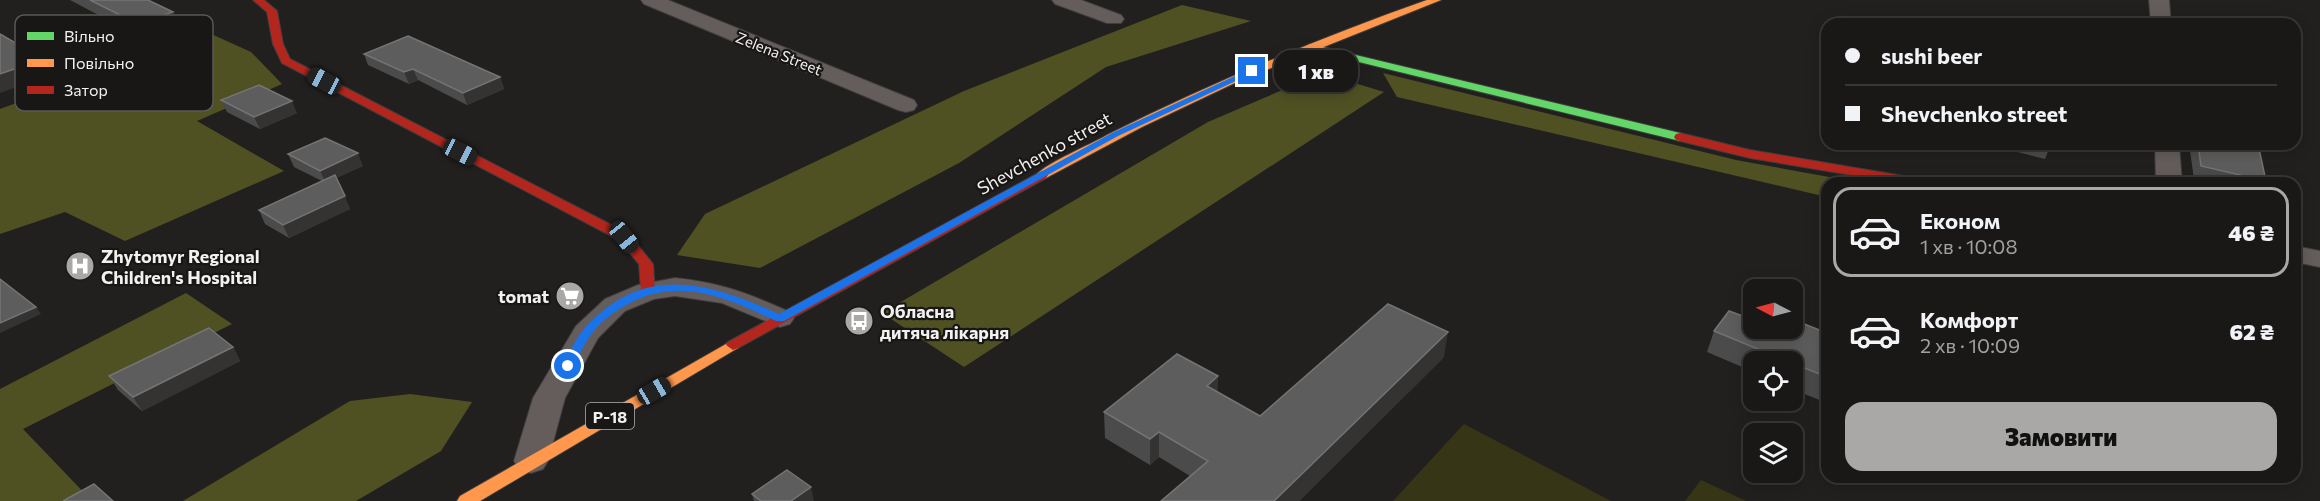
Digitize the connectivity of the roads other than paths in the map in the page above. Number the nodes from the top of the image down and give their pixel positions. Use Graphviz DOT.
graph roads {
  1 [pos="651,0"];
  2 [pos="1062,0"];
  3 [pos="1436,0"];
  4 [pos="2159,0"];
  5 [pos="269,1"];
  6 [pos="2160,18"];
  7 [pos="1114,19"];
  8 [pos="1310,47"];
  9 [pos="906,105"];
  10 [pos="2167,150"];
  11 [pos="1886,177"];
  12 [pos="2169,177"];
  13 [pos="2301,255"];
  14 [pos="2320,259"];
  15 [pos="648,291"];
  16 [pos="780,318"];
  17 [pos="531,461"];
  18 [pos="466,501"];
  1 -- 9 [label="street, Zelena Street"];
  2 -- 7 [label="street"];
  3 -- 8 [label="street, Shevchenko street / Р-18"];
  4 -- 6 [label="street"];
  5 -- 15 [label="street"];
  8 -- 11 [label="street"];
  8 -- 16 [label="street, Shevchenko street / Р-18"];
  10 -- 12 [label="street"];
  13 -- 14 [label="street"];
  15 -- 16 [label="street"];
  15 -- 17 [label="street"];
  16 -- 17 [label="street, Р-18"];
  17 -- 18 [label="street, Р-18"];
}
